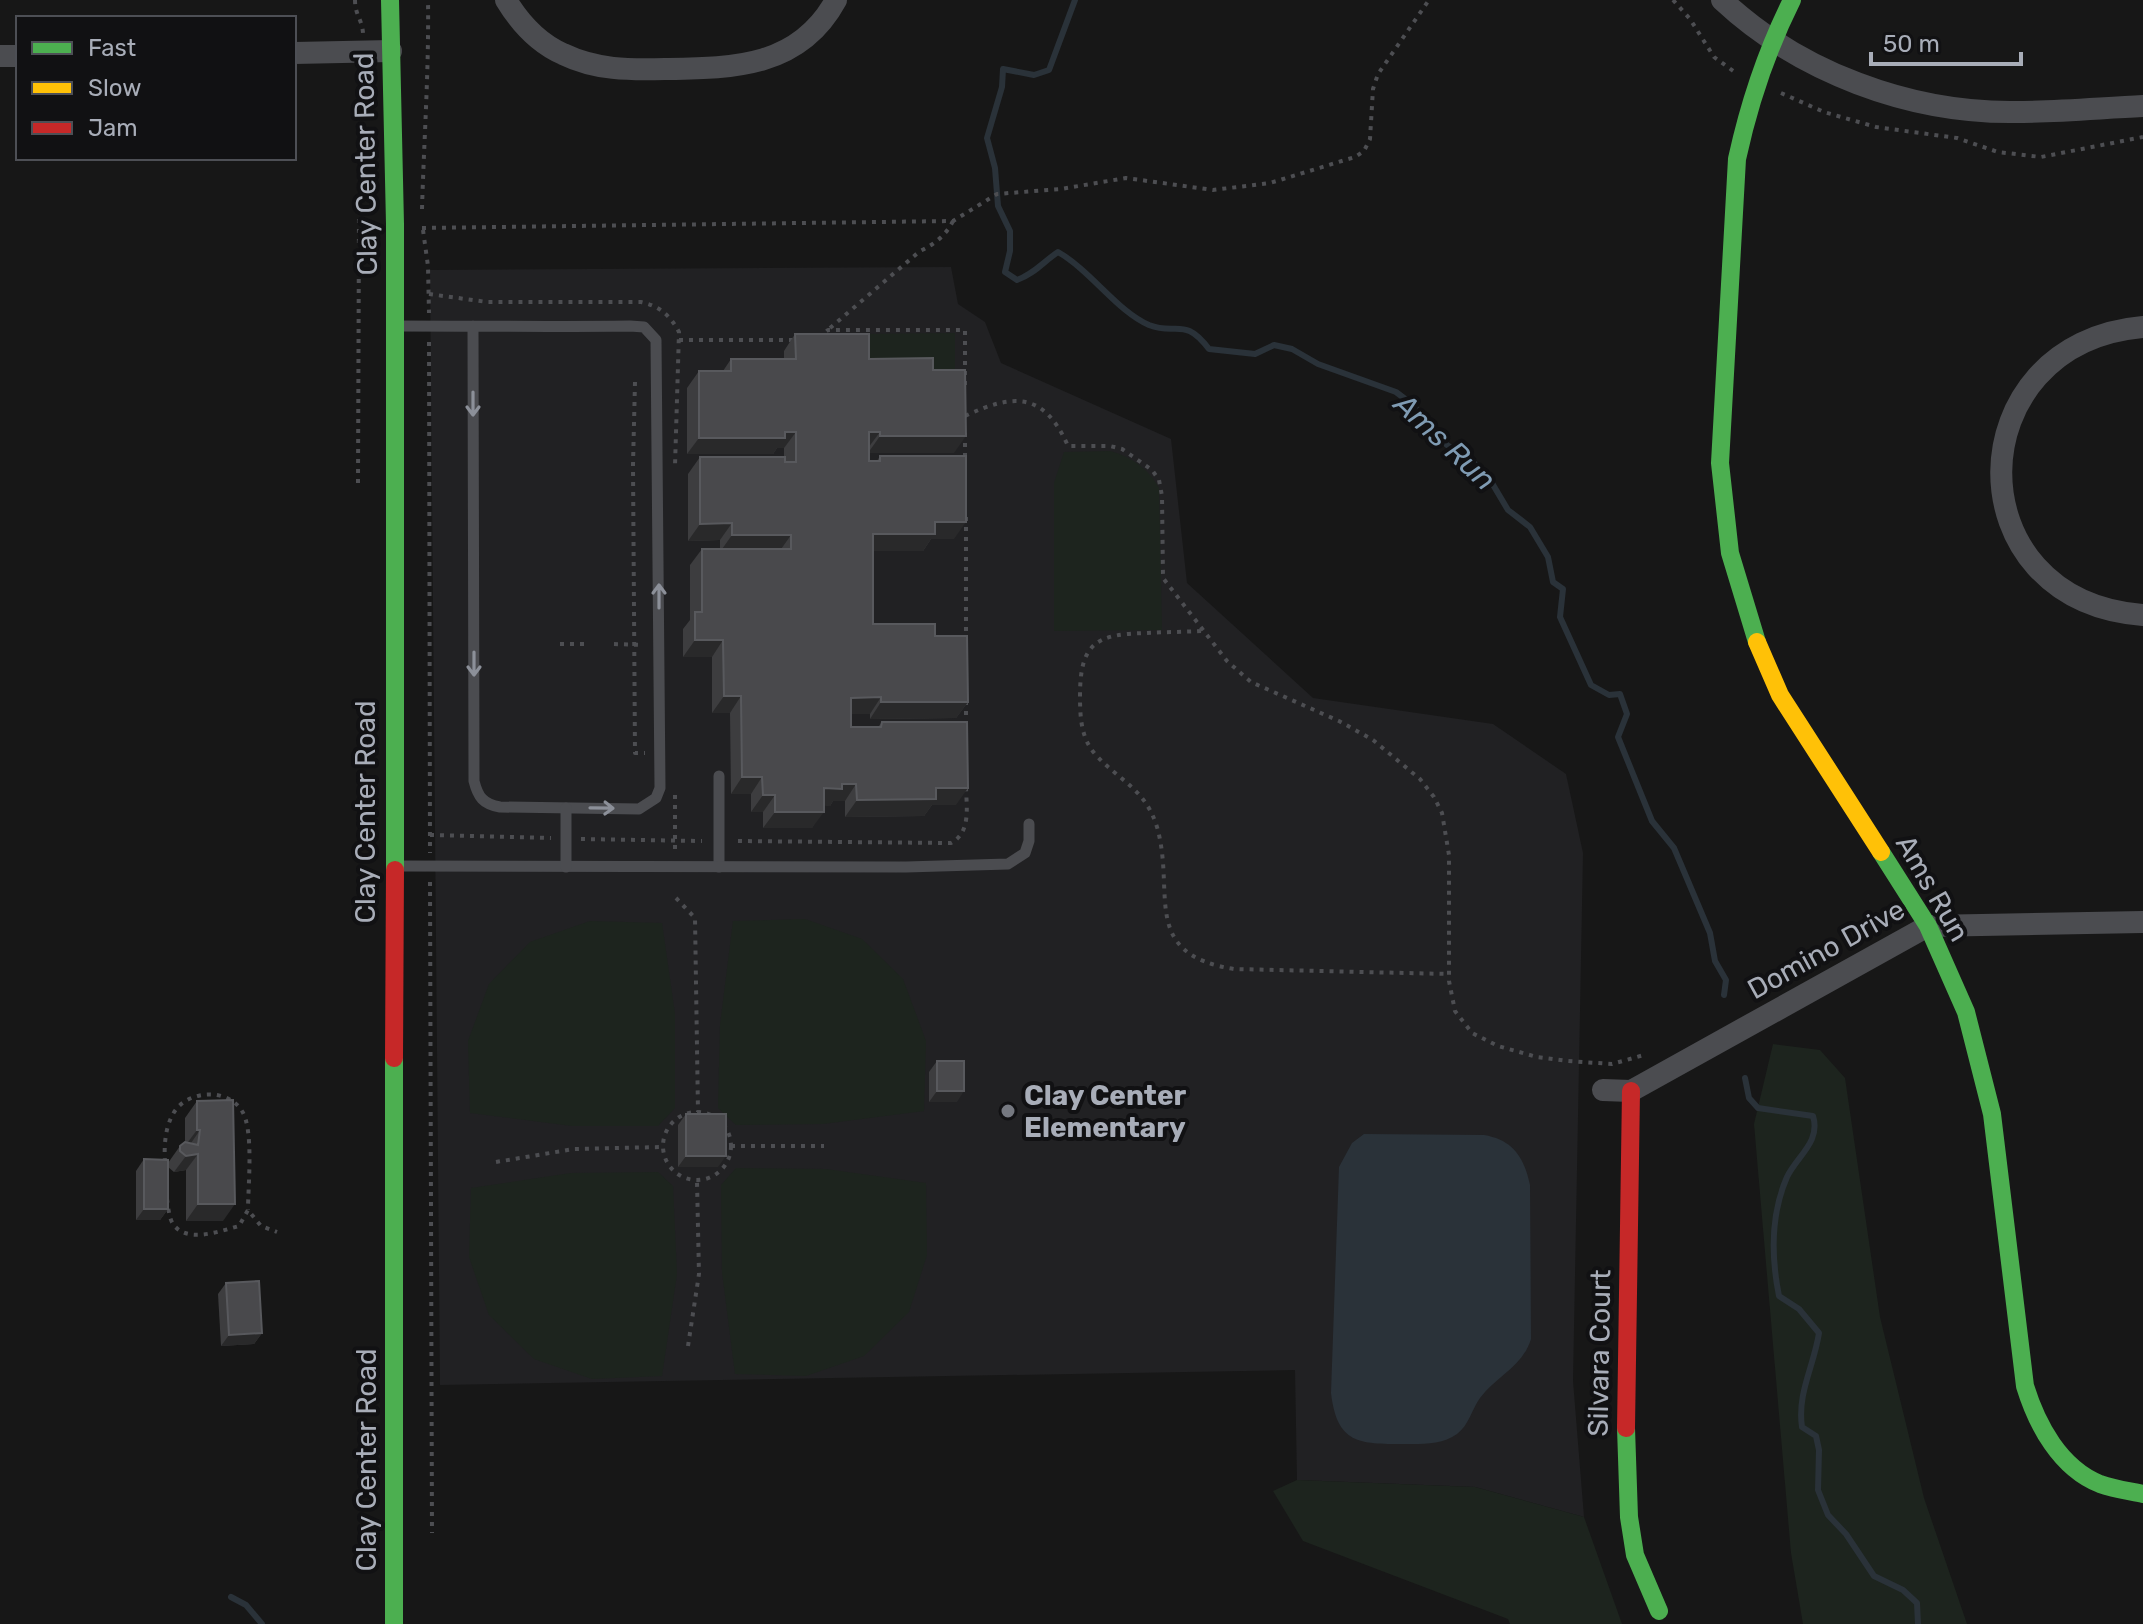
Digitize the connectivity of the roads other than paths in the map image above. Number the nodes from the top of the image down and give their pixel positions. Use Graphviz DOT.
graph roads {
  1 [pos="390,0"];
  2 [pos="506,0"];
  3 [pos="836,0"];
  4 [pos="1722,0"];
  5 [pos="1792,0"];
  6 [pos="1772,40"];
  7 [pos="391,51"];
  8 [pos="296,53"];
  9 [pos="2143,106"];
  10 [pos="395,326"];
  11 [pos="473,326"];
  12 [pos="2143,327"];
  13 [pos="2143,615"];
  14 [pos="719,776"];
  15 [pos="566,808"];
  16 [pos="1029,824"];
  17 [pos="393,866"];
  18 [pos="566,867"];
  19 [pos="719,867"];
  20 [pos="2143,922"];
  21 [pos="1928,926"];
  22 [pos="1603,1090"];
  23 [pos="1631,1091"];
  24 [pos="2143,1494"];
  25 [pos="1659,1611"];
  26 [pos="394,1624"];
  1 -- 7 [label="street, Clay Center Road"];
  2 -- 3 [label="street"];
  4 -- 6 [label="street"];
  5 -- 6 [label="street, Ams Run"];
  6 -- 9 [label="street"];
  6 -- 21 [label="street, Ams Run"];
  7 -- 8 [label="street"];
  7 -- 10 [label="street, Clay Center Road"];
  10 -- 11 [label="lane"];
  10 -- 17 [label="street, Clay Center Road"];
  11 -- 15 [label="lane, one-way"];
  15 -- 11 [label="lane, one-way"];
  12 -- 13 [label="street"];
  14 -- 19 [label="lane"];
  15 -- 18 [label="lane"];
  16 -- 19 [label="lane"];
  17 -- 18 [label="lane"];
  17 -- 26 [label="street, Clay Center Road"];
  18 -- 19 [label="lane"];
  20 -- 21 [label="street, Domino Drive"];
  21 -- 23 [label="street, Domino Drive"];
  21 -- 24 [label="street, Ams Run"];
  22 -- 23 [label="street"];
  23 -- 25 [label="street, Silvara Court"];
}
